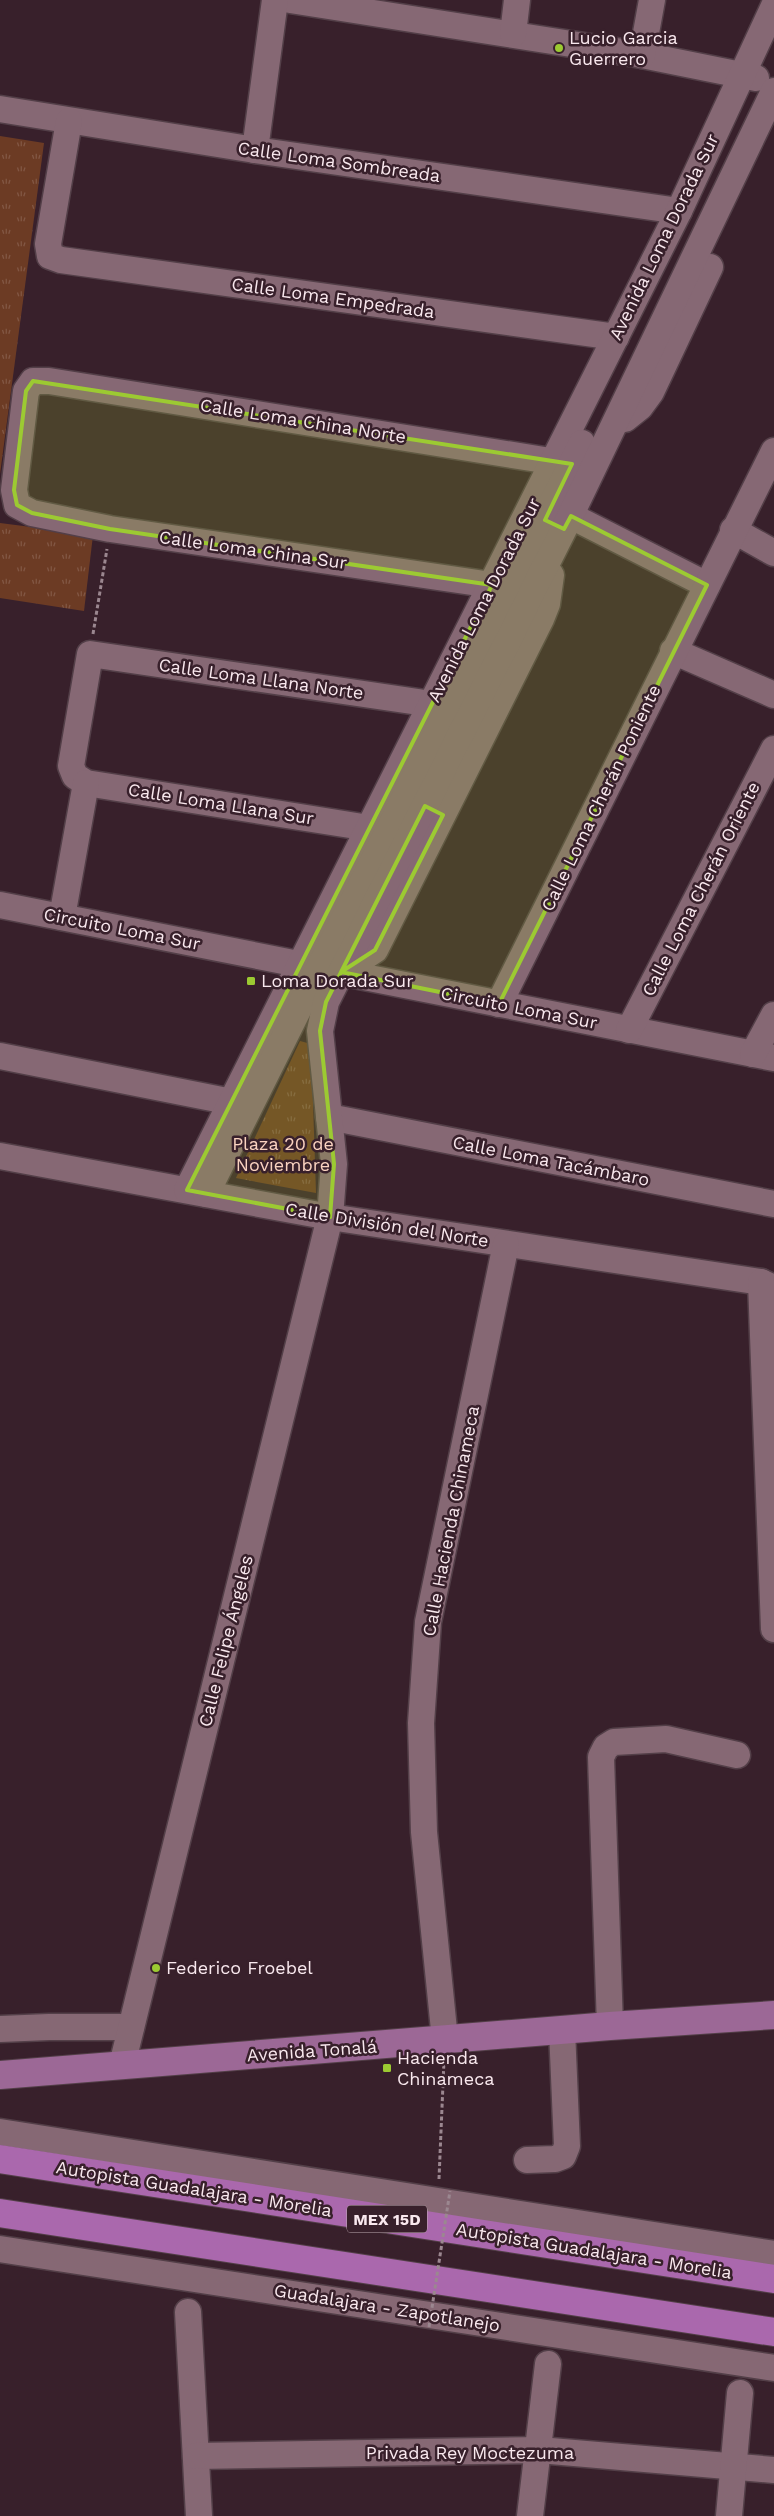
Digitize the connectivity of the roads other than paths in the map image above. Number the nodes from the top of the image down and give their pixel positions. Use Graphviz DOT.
graph roads {
  1 [pos="275,0"];
  2 [pos="517,0"];
  3 [pos="652,0"];
  4 [pos="303,1"];
  5 [pos="774,6"];
  6 [pos="388,8"];
  7 [pos="513,34"];
  8 [pos="774,47"];
  9 [pos="642,55"];
  10 [pos="762,81"];
  11 [pos="0,109"];
  12 [pos="69,121"];
  13 [pos="774,130"];
  14 [pos="255,150"];
  15 [pos="679,211"];
  16 [pos="616,337"];
  17 [pos="615,424"];
  18 [pos="774,451"];
  19 [pos="563,463"];
  20 [pos="17,505"];
  21 [pos="560,522"];
  22 [pos="733,530"];
  23 [pos="774,553"];
  24 [pos="708,583"];
  25 [pos="492,584"];
  26 [pos="673,651"];
  27 [pos="774,695"];
  28 [pos="432,704"];
  29 [pos="774,749"];
  30 [pos="80,779"];
  31 [pos="369,828"];
  32 [pos="0,904"];
  33 [pos="62,917"];
  34 [pos="321,968"];
  35 [pos="499,1004"];
  36 [pos="774,1015"];
  37 [pos="629,1030"];
  38 [pos="0,1056"];
  39 [pos="763,1056"];
  40 [pos="232,1102"];
  41 [pos="328,1117"];
  42 [pos="0,1156"];
  43 [pos="197,1192"];
  44 [pos="774,1204"];
  45 [pos="330,1217"];
  46 [pos="506,1244"];
  47 [pos="767,1285"];
  48 [pos="774,1630"];
  49 [pos="737,1755"];
  50 [pos="774,2015"];
  51 [pos="131,2026"];
  52 [pos="610,2026"];
  53 [pos="0,2029"];
  54 [pos="562,2030"];
  55 [pos="444,2040"];
  56 [pos="122,2065"];
  57 [pos="0,2075"];
  58 [pos="0,2132"];
  59 [pos="0,2159"];
  60 [pos="527,2160"];
  61 [pos="0,2213"];
  62 [pos="0,2248"];
  63 [pos="774,2254"];
  64 [pos="774,2279"];
  65 [pos="188,2312"];
  66 [pos="774,2332"];
  67 [pos="548,2364"];
  68 [pos="774,2368"];
  69 [pos="740,2393"];
  70 [pos="539,2450"];
  71 [pos="196,2456"];
  72 [pos="734,2466"];
  73 [pos="774,2470"];
  74 [pos="200,2516"];
  75 [pos="514,2516"];
  76 [pos="530,2516"];
  77 [pos="729,2516"];
  1 -- 14 [label="street"];
  2 -- 7 [label="street"];
  3 -- 9 [label="street"];
  4 -- 6 [label="street"];
  5 -- 10 [label="street, Avenida Loma Dorada Sur"];
  6 -- 7 [label="street"];
  7 -- 9 [label="street"];
  8 -- 10 [label="street, Avenida Loma Dorada Sur"];
  9 -- 10 [label="street"];
  10 -- 15 [label="street, Avenida Loma Dorada Sur"];
  10 -- 17 [label="street, Avenida Loma Dorada Sur"];
  10 -- 19 [label="street, Avenida Loma Dorada Sur"];
  11 -- 12 [label="street, Calle Loma Sombreada"];
  12 -- 14 [label="street, Calle Loma Sombreada"];
  12 -- 16 [label="street, Calle Loma Empedrada"];
  13 -- 17 [label="street"];
  14 -- 15 [label="street, Calle Loma Sombreada"];
  15 -- 16 [label="street, Avenida Loma Dorada Sur"];
  16 -- 19 [label="street, Avenida Loma Dorada Sur"];
  17 -- 21 [label="street, Avenida Loma Dorada Sur"];
  18 -- 22 [label="street, Calle Loma Cherán Poniente"];
  19 -- 20 [label="street, Calle Loma China Norte"];
  19 -- 21 [label="street, Avenida Loma Dorada Sur"];
  19 -- 25 [label="street, Avenida Loma Dorada Sur"];
  20 -- 25 [label="street, Calle Loma China Sur"];
  21 -- 24 [label="street"];
  21 -- 34 [label="street, Avenida Loma Dorada Sur"];
  21 -- 34 [label="street, Avenida Loma Dorada Sur"];
  22 -- 23 [label="street"];
  22 -- 24 [label="street, Calle Loma Cherán Poniente"];
  24 -- 26 [label="street, Calle Loma Cherán Poniente"];
  25 -- 28 [label="street, Avenida Loma Dorada Sur"];
  26 -- 27 [label="street"];
  26 -- 35 [label="street, Calle Loma Cherán Poniente"];
  28 -- 30 [label="street, Calle Loma Llana Norte"];
  28 -- 31 [label="street, Avenida Loma Dorada Sur"];
  29 -- 37 [label="street, Calle Loma Cherán Oriente"];
  30 -- 31 [label="street, Calle Loma Llana Sur"];
  30 -- 33 [label="street"];
  31 -- 34 [label="street, Avenida Loma Dorada Sur"];
  32 -- 33 [label="street, Circuito Loma Sur"];
  33 -- 34 [label="street, Circuito Loma Sur"];
  34 -- 35 [label="street, Circuito Loma Sur"];
  34 -- 40 [label="street, Avenida Loma Dorada Sur"];
  34 -- 41 [label="street, Avenida Loma Dorada Sur"];
  34 -- 43 [label="street, Avenida Loma Dorada Sur"];
  35 -- 37 [label="street, Circuito Loma Sur"];
  36 -- 39 [label="street"];
  37 -- 39 [label="street, Circuito Loma Sur"];
  38 -- 40 [label="street"];
  40 -- 43 [label="street, Avenida Loma Dorada Sur"];
  41 -- 44 [label="street, Calle Loma Tacámbaro"];
  41 -- 45 [label="street, Avenida Loma Dorada Sur"];
  42 -- 43 [label="street, Calle División del Norte"];
  43 -- 45 [label="street, Calle División del Norte"];
  45 -- 46 [label="street, Calle División del Norte"];
  45 -- 51 [label="street, Calle Felipe Ángeles"];
  46 -- 47 [label="street, Calle División del Norte"];
  46 -- 55 [label="street, Calle Hacienda Chinameca"];
  47 -- 48 [label="street"];
  49 -- 52 [label="street"];
  50 -- 52 [label="main road, Avenida Tonalá"];
  51 -- 53 [label="street"];
  51 -- 56 [label="street, Calle Felipe Ángeles"];
  52 -- 54 [label="main road, Avenida Tonalá"];
  54 -- 55 [label="main road, Avenida Tonalá"];
  54 -- 60 [label="street"];
  55 -- 56 [label="main road, Avenida Tonalá"];
  56 -- 57 [label="main road, Avenida Tonalá"];
  58 -- 63 [label="street"];
  59 -- 64 [label="highway, Autopista Guadalajara - Morelia / MEX 15D"];
  61 -- 66 [label="highway"];
  62 -- 68 [label="street, Guadalajara - Zapotlanejo"];
  65 -- 71 [label="street"];
  67 -- 70 [label="street"];
  69 -- 72 [label="street"];
  70 -- 71 [label="street, Privada Rey Moctezuma"];
  70 -- 72 [label="street, Privada Rey Moctezuma"];
  70 -- 76 [label="street"];
  71 -- 74 [label="street"];
  72 -- 73 [label="street, Privada Rey Moctezuma"];
  72 -- 77 [label="street"];
  75 -- 76 [label="street"];
}
